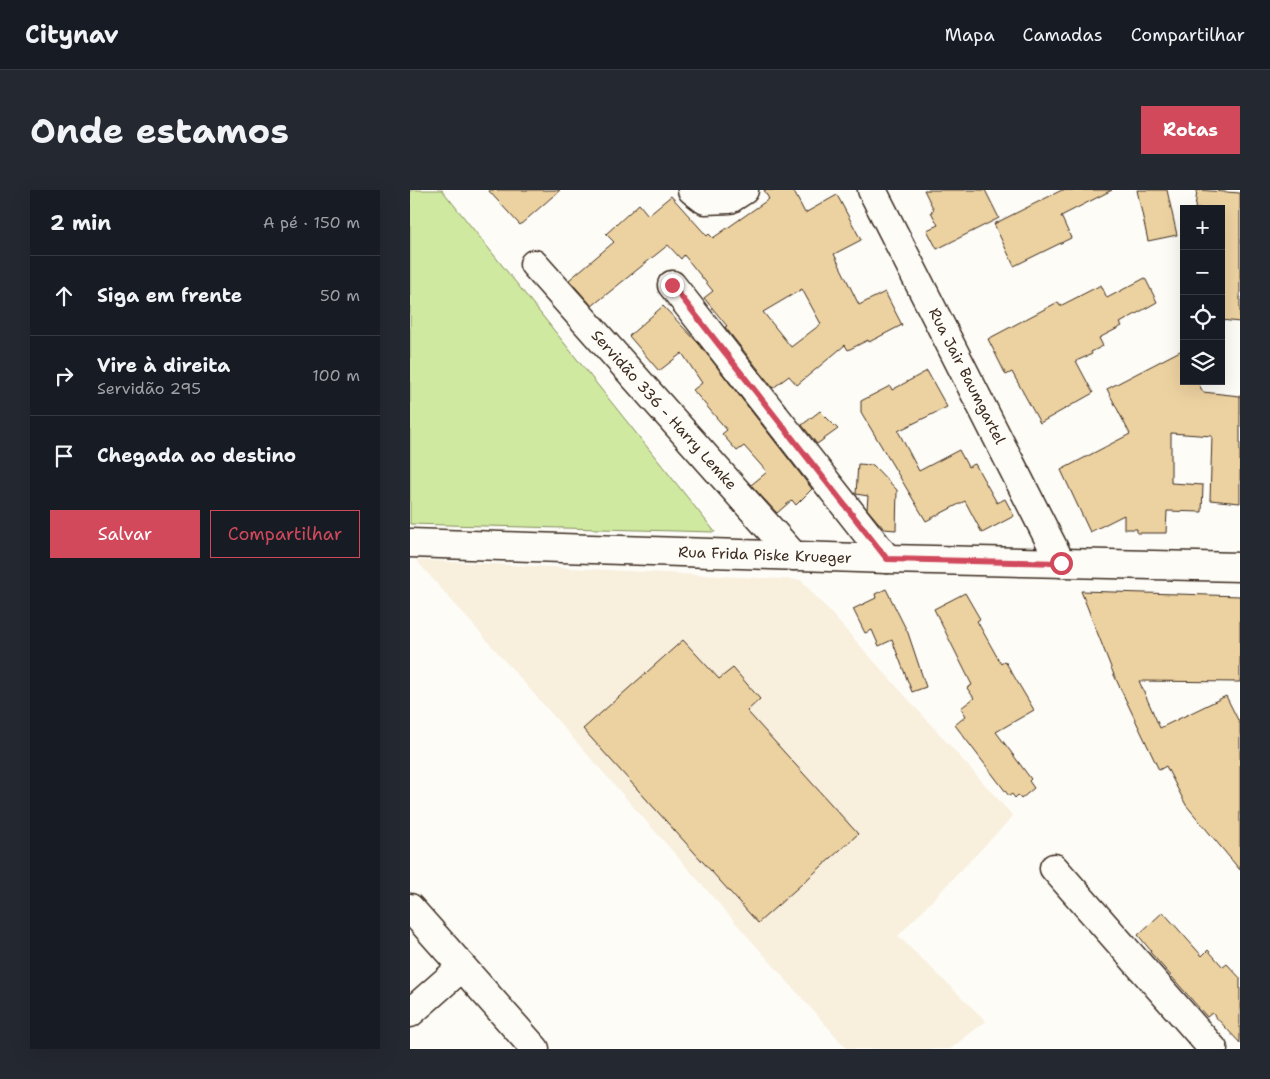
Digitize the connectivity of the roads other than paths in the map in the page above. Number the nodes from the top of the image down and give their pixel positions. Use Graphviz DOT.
graph roads {
  1 [pos="692,190"];
  2 [pos="744,190"];
  3 [pos="872,190"];
  4 [pos="534,264"];
  5 [pos="672,285"];
  6 [pos="410,543"];
  7 [pos="794,556"];
  8 [pos="887,559"];
  9 [pos="1061,563"];
  10 [pos="1240,568"];
  11 [pos="1054,868"];
  12 [pos="410,908"];
  13 [pos="462,967"];
  14 [pos="410,1013"];
  15 [pos="535,1049"];
  16 [pos="1213,1049"];
  1 -- 2 [label="street"];
  3 -- 9 [label="street, Rua Jair Baumgartel"];
  4 -- 7 [label="street, Servidão 336 - Harry Lemke"];
  5 -- 8 [label="street"];
  6 -- 7 [label="street, Rua Frida Piske Krueger"];
  7 -- 8 [label="street, Rua Frida Piske Krueger"];
  8 -- 9 [label="street, Rua Frida Piske Krueger"];
  9 -- 10 [label="street, Rua Frida Piske Krueger"];
  11 -- 16 [label="street"];
  12 -- 13 [label="street"];
  13 -- 14 [label="street"];
  13 -- 15 [label="street"];
}
